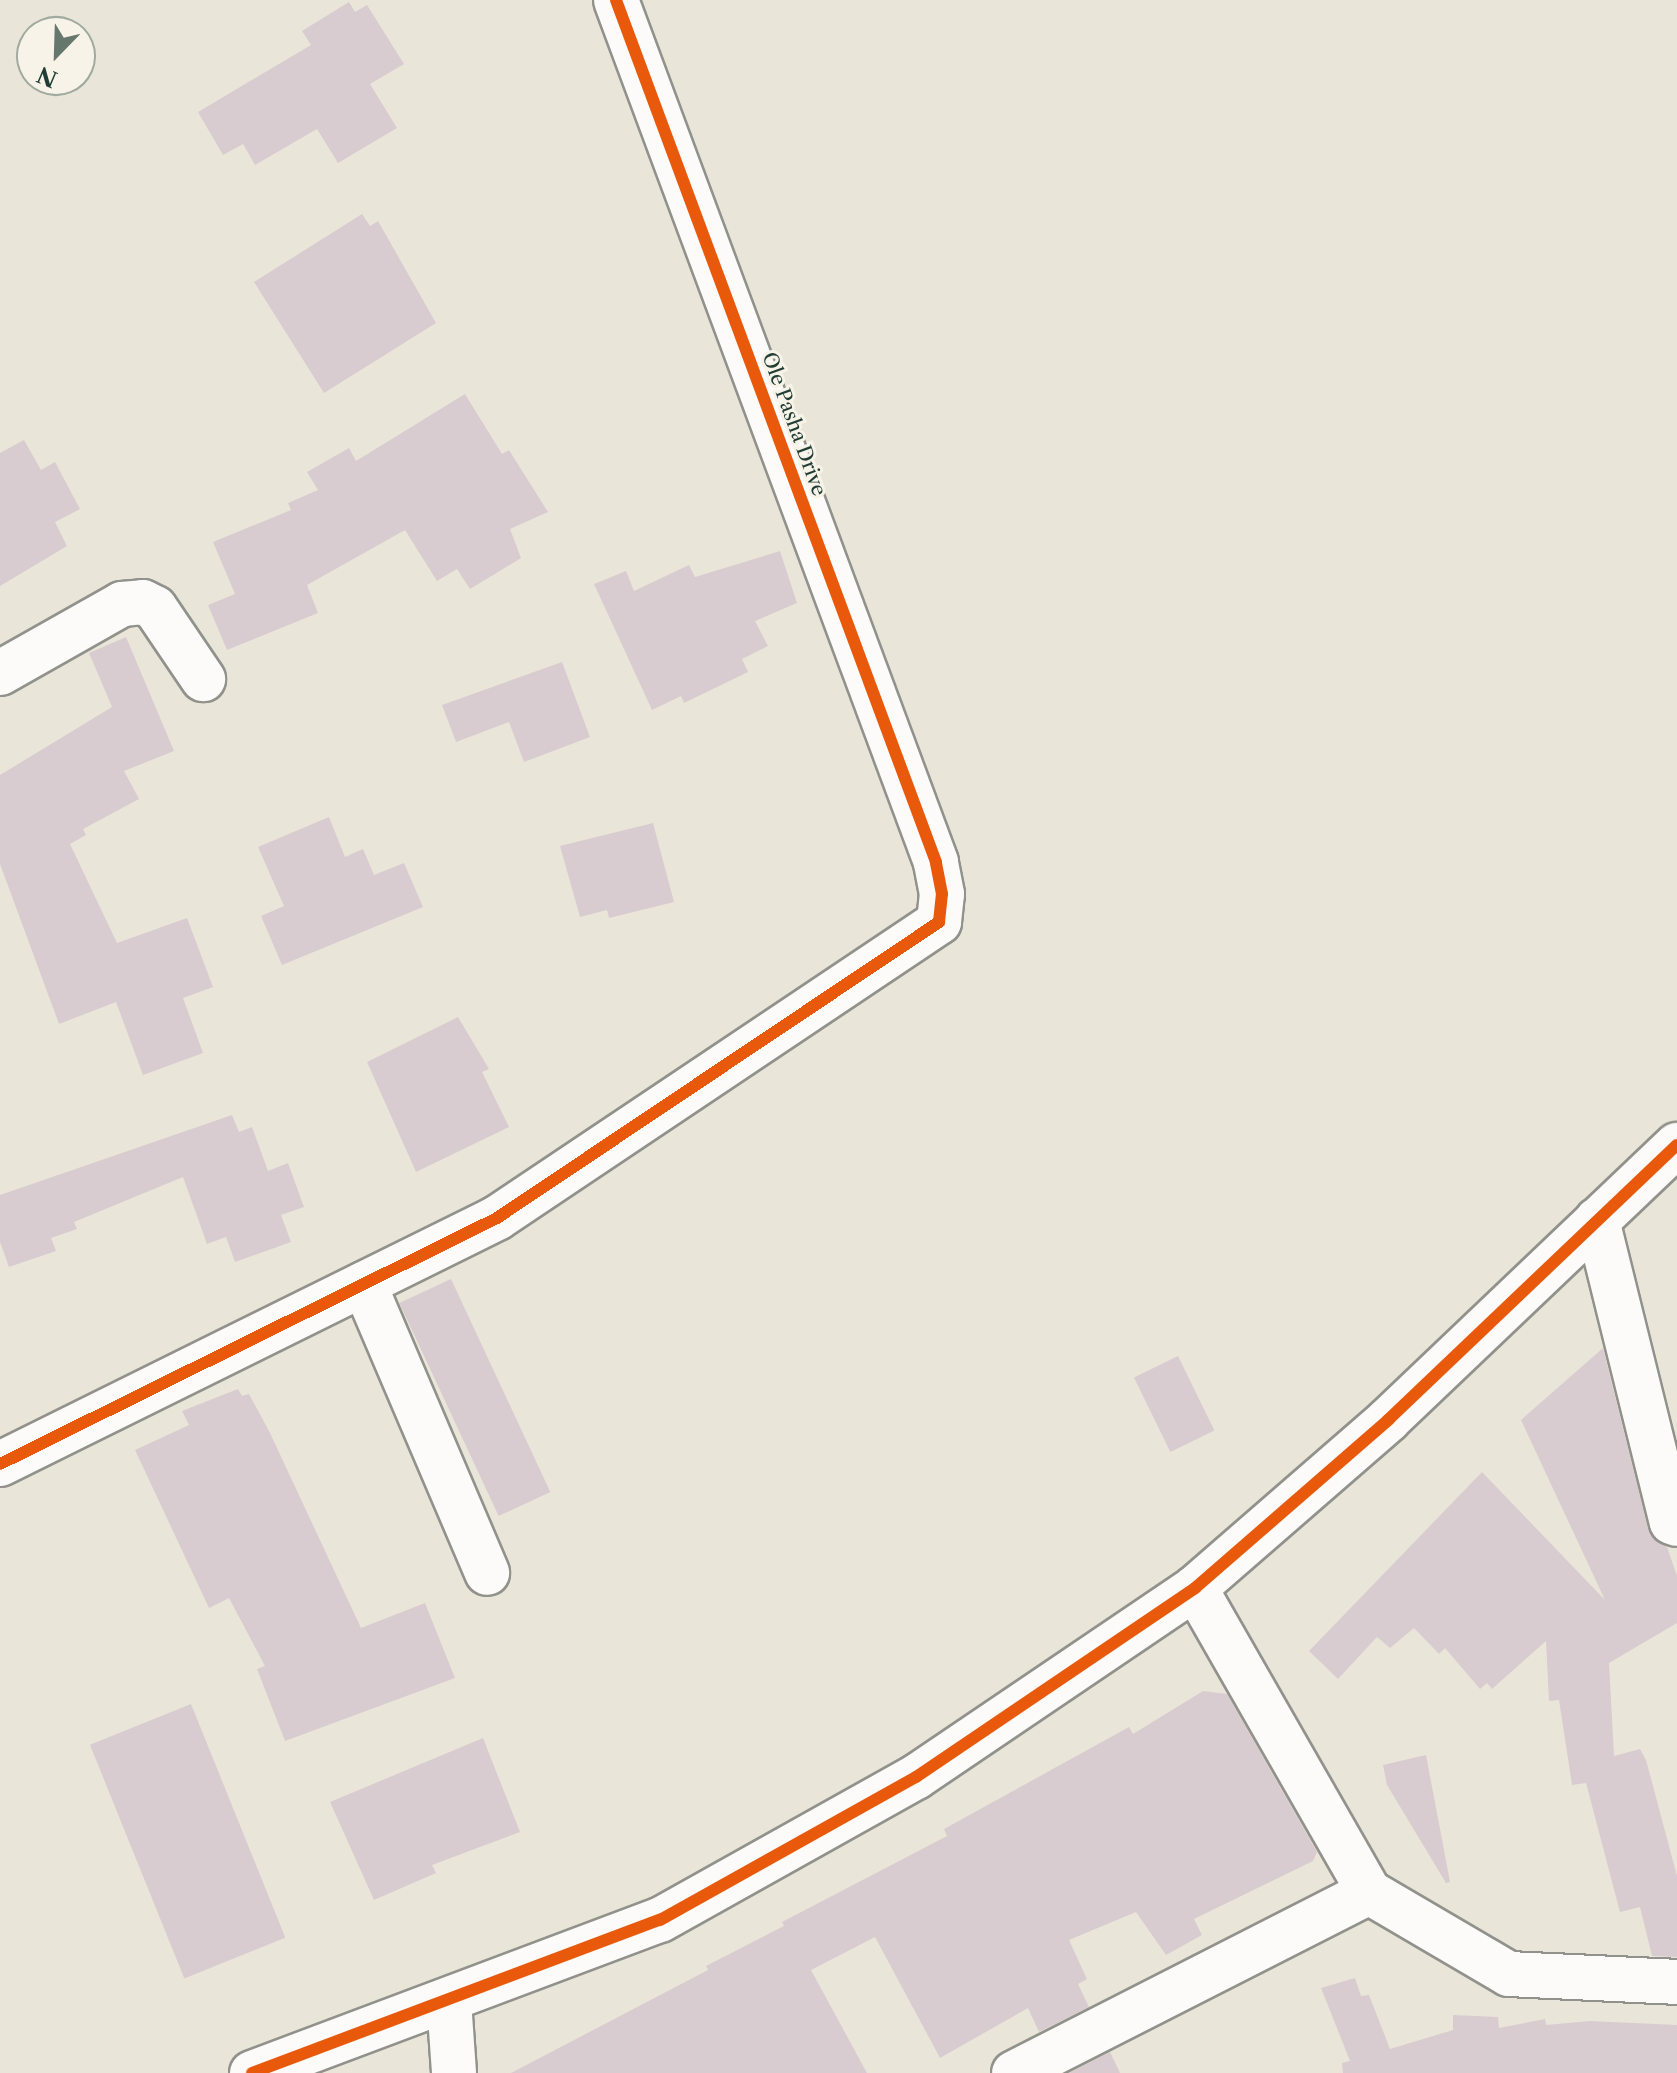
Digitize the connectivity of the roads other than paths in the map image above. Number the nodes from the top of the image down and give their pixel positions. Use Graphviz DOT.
graph roads {
  1 [pos="616,0"];
  2 [pos="0,673"];
  3 [pos="203,679"];
  4 [pos="1677,1145"];
  5 [pos="1597,1220"];
  6 [pos="364,1284"];
  7 [pos="0,1464"];
  8 [pos="1677,1524"];
  9 [pos="487,1573"];
  10 [pos="1195,1588"];
  11 [pos="1369,1892"];
  12 [pos="1677,1982"];
  13 [pos="449,2001"];
  14 [pos="252,2073"];
  15 [pos="454,2073"];
  16 [pos="1014,2073"];
  1 -- 6 [label="street, Ole Pasha Drive"];
  2 -- 3 [label="street"];
  4 -- 5 [label="street"];
  5 -- 8 [label="street"];
  5 -- 10 [label="street"];
  6 -- 7 [label="street"];
  6 -- 9 [label="street"];
  10 -- 11 [label="street"];
  10 -- 13 [label="street"];
  11 -- 12 [label="street"];
  11 -- 16 [label="street"];
  13 -- 14 [label="street"];
  13 -- 15 [label="street"];
}
